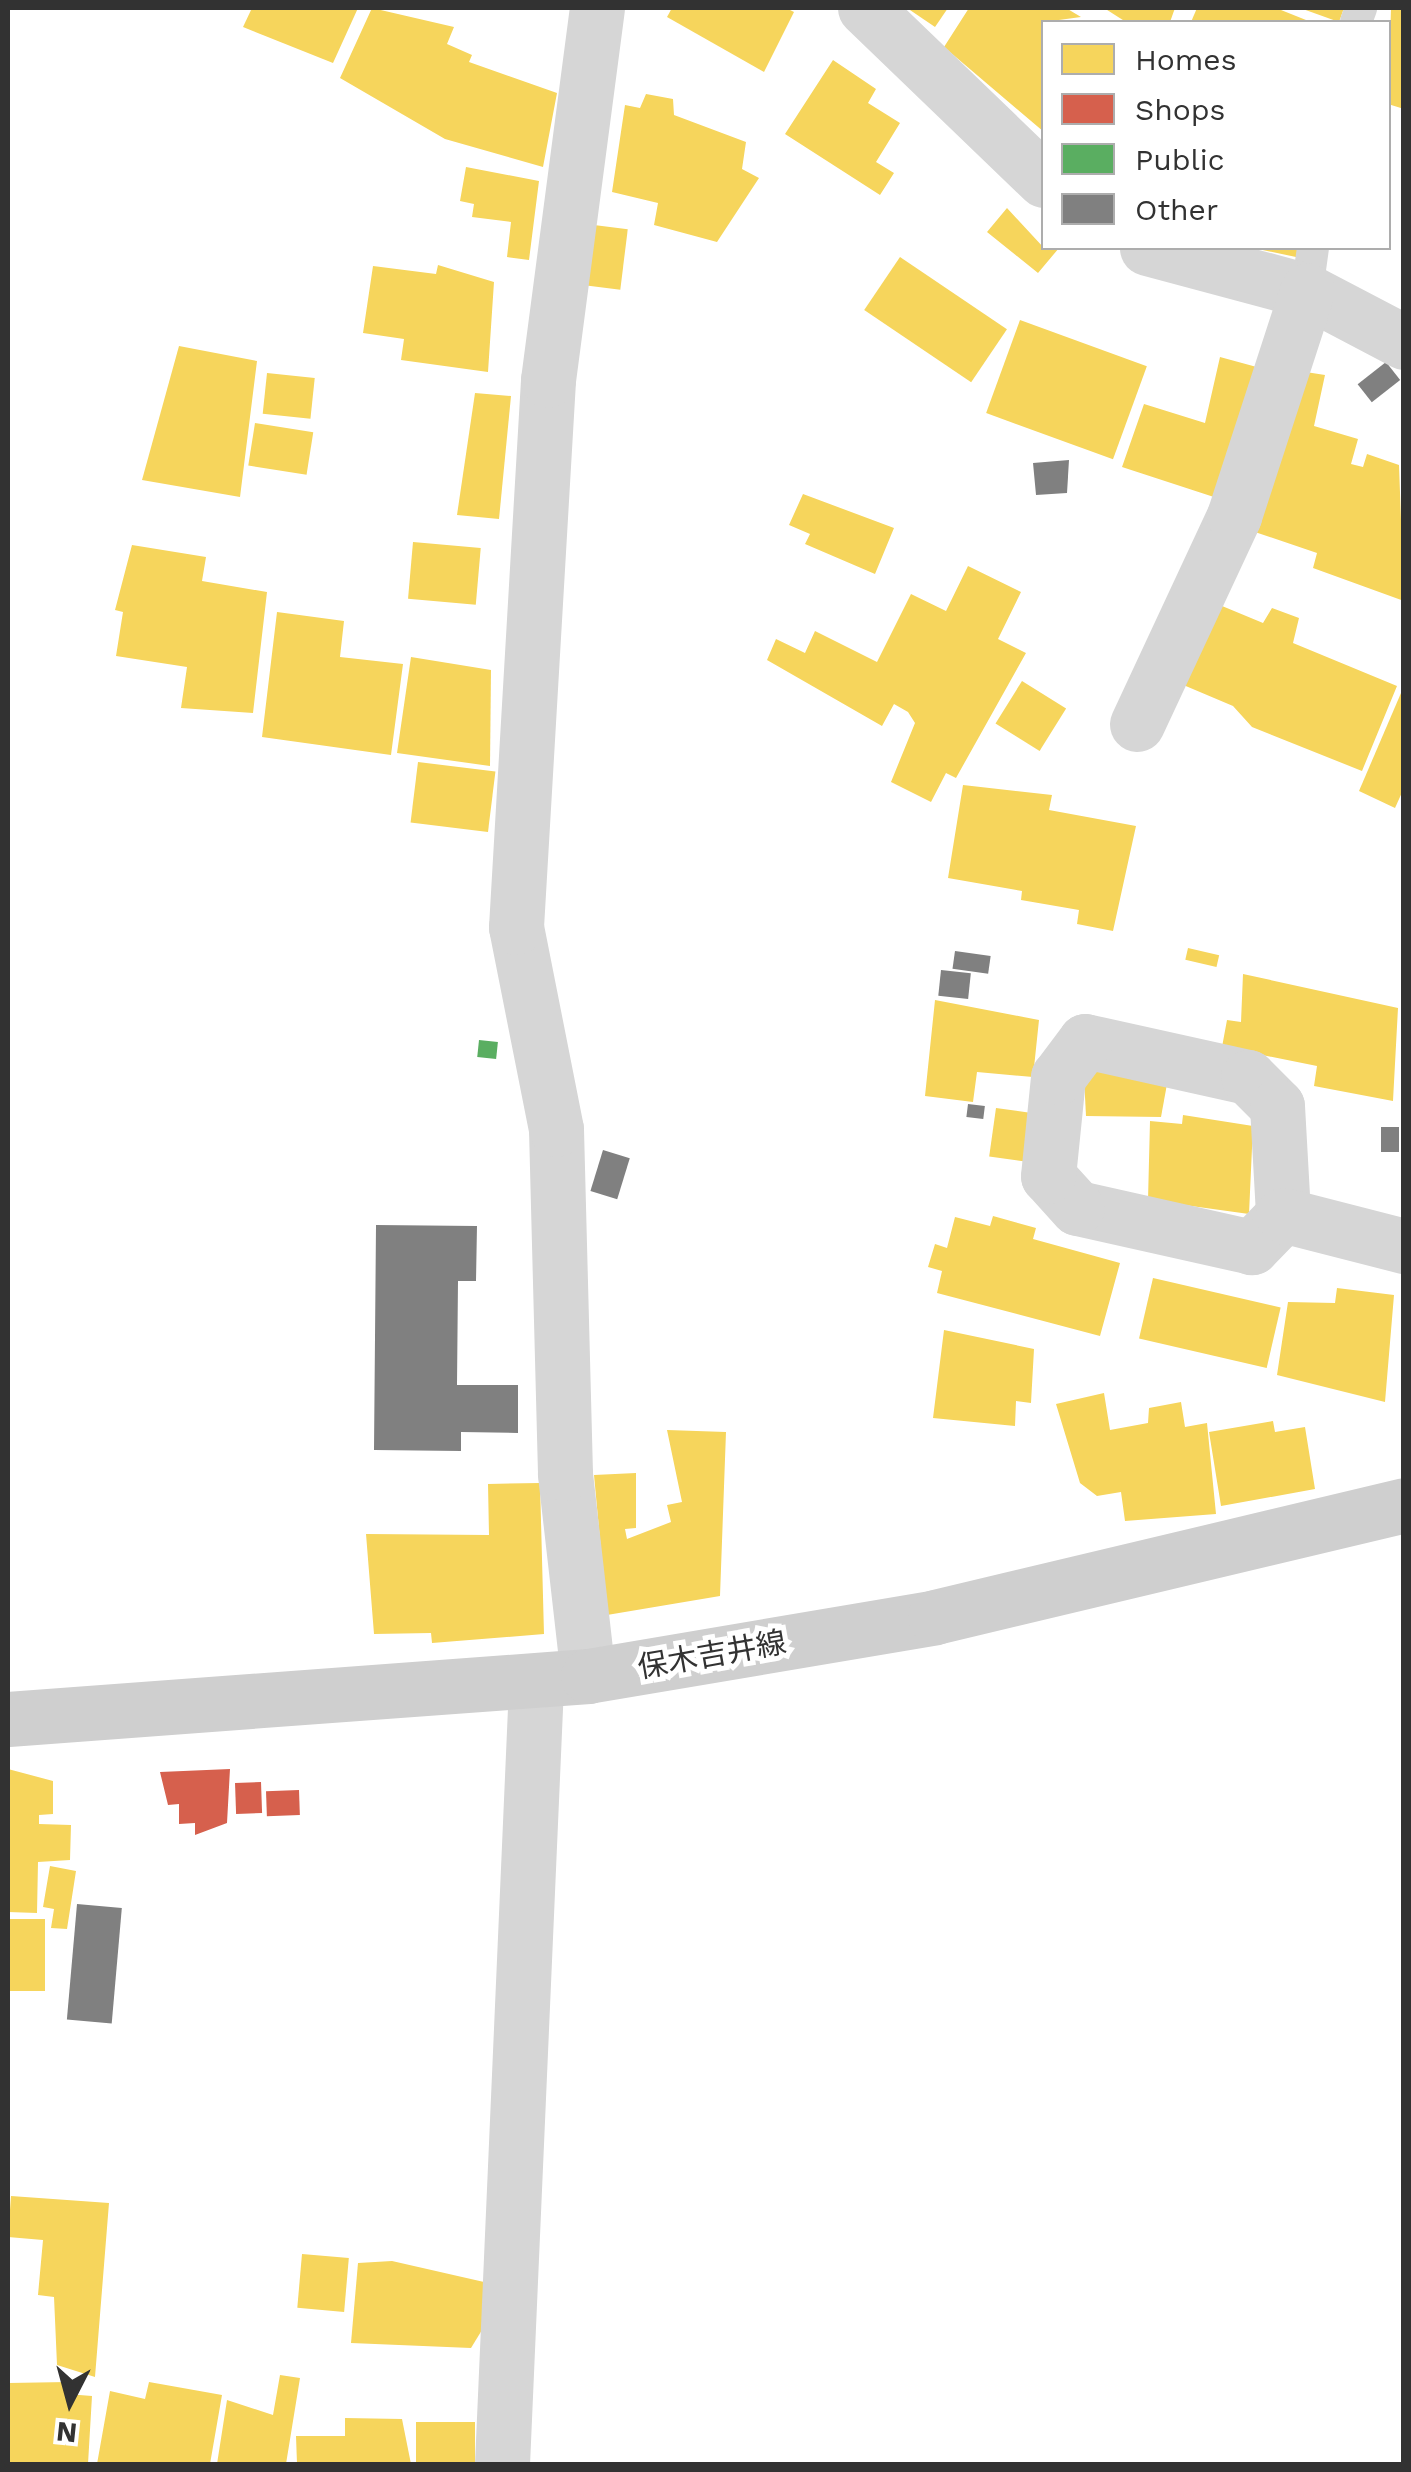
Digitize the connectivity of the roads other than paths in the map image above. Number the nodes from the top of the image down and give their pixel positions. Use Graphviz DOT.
graph roads {
  1 [pos="597,8"];
  2 [pos="866,8"];
  3 [pos="1041,177"];
  4 [pos="1163,250"];
  5 [pos="1310,269"];
  6 [pos="1404,342"];
  7 [pos="1137,724"];
  8 [pos="1283,1214"];
  9 [pos="1404,1246"];
  10 [pos="1404,1505"];
  11 [pos="562,1680"];
  12 [pos="8,1719"];
  13 [pos="502,2464"];
  1 -- 11 [label="street"];
  2 -- 3 [label="street"];
  4 -- 5 [label="street"];
  5 -- 6 [label="street"];
  5 -- 7 [label="street"];
  8 -- 8 [label="street"];
  8 -- 9 [label="street"];
  10 -- 11 [label="main road, 保木吉井線"];
  11 -- 12 [label="main road, 保木吉井線"];
  11 -- 13 [label="street"];
}
